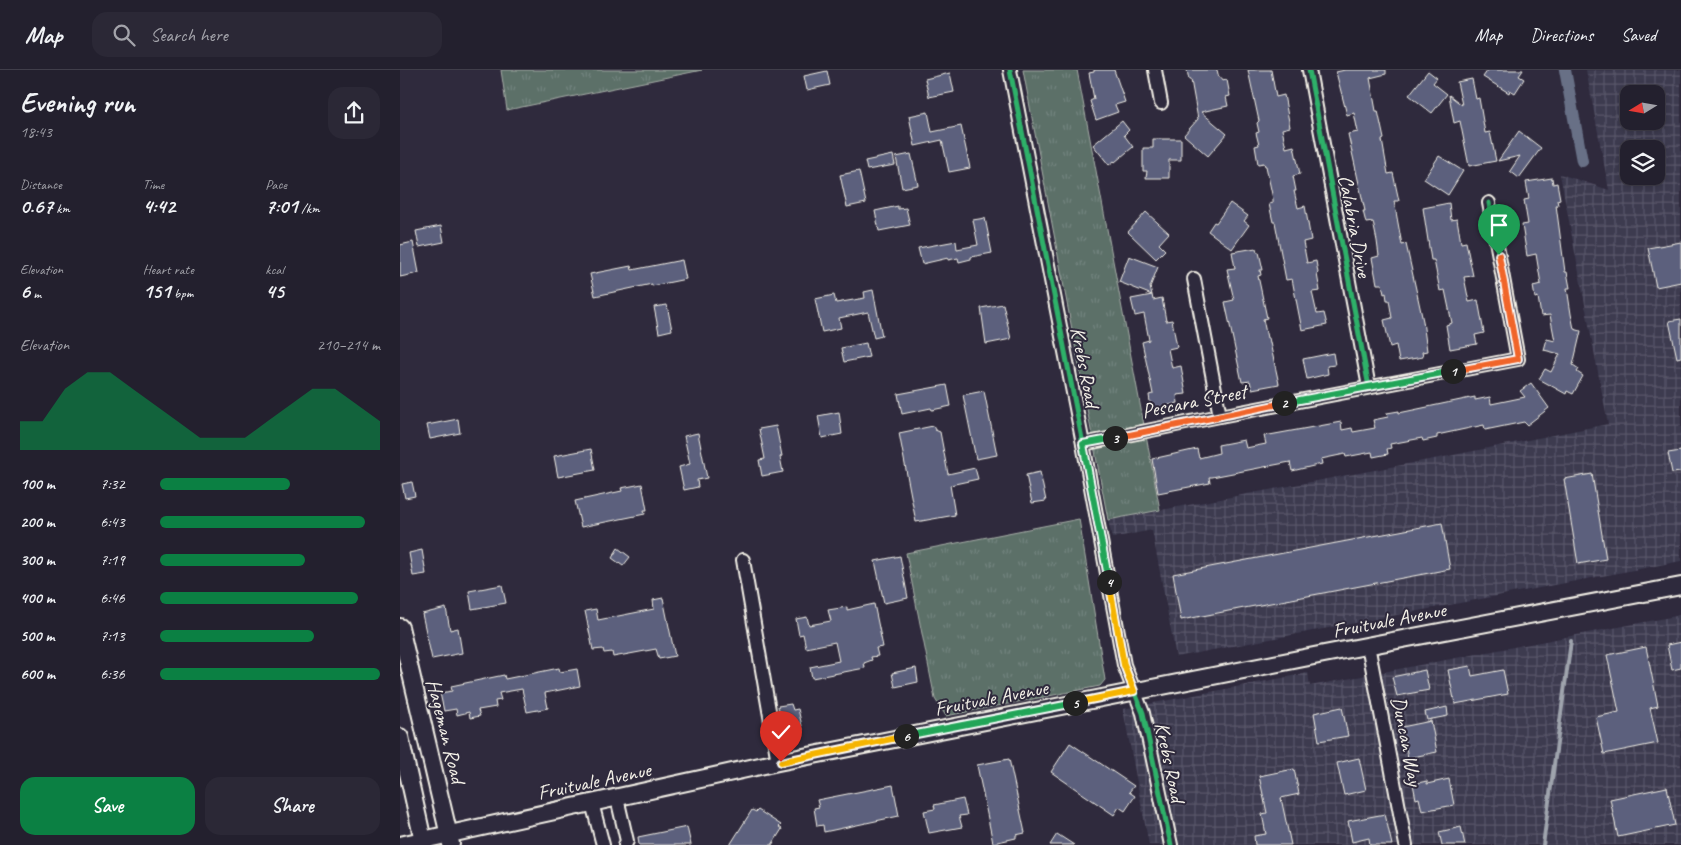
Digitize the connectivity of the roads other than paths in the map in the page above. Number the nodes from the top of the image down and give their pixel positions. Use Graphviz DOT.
graph roads {
  1 [pos="1010,70"];
  2 [pos="1154,70"];
  3 [pos="1309,70"];
  4 [pos="1161,103"];
  5 [pos="1489,203"];
  6 [pos="1194,279"];
  7 [pos="1369,387"];
  8 [pos="1220,416"];
  9 [pos="1083,444"];
  10 [pos="743,560"];
  11 [pos="1681,586"];
  12 [pos="400,627"];
  13 [pos="1368,645"];
  14 [pos="405,665"];
  15 [pos="1134,691"];
  16 [pos="400,737"];
  17 [pos="778,762"];
  18 [pos="617,798"];
  19 [pos="592,803"];
  20 [pos="451,840"];
  21 [pos="424,842"];
  22 [pos="400,845"];
  23 [pos="602,845"];
  24 [pos="626,845"];
  25 [pos="1171,845"];
  26 [pos="1406,845"];
  1 -- 9 [label="street, Krebs Road"];
  2 -- 4 [label="street"];
  3 -- 7 [label="street, Calabria Drive"];
  5 -- 7 [label="street, Pescara Street"];
  6 -- 8 [label="street"];
  7 -- 8 [label="street, Pescara Street"];
  8 -- 9 [label="street, Pescara Street"];
  9 -- 15 [label="street, Krebs Road"];
  10 -- 17 [label="street"];
  11 -- 13 [label="main road, Fruitvale Avenue"];
  12 -- 14 [label="main road, Hageman Road"];
  13 -- 15 [label="main road, Fruitvale Avenue"];
  13 -- 26 [label="street, Duncan Way"];
  14 -- 20 [label="main road, Hageman Road"];
  15 -- 17 [label="main road, Fruitvale Avenue"];
  15 -- 25 [label="street, Krebs Road"];
  16 -- 21 [label="main road"];
  17 -- 18 [label="main road, Fruitvale Avenue"];
  18 -- 19 [label="main road, Fruitvale Avenue"];
  18 -- 24 [label="street"];
  19 -- 20 [label="main road, Fruitvale Avenue"];
  19 -- 23 [label="street"];
  20 -- 21 [label="main road, Fruitvale Avenue"];
  21 -- 22 [label="main road, Fruitvale Avenue"];
}
